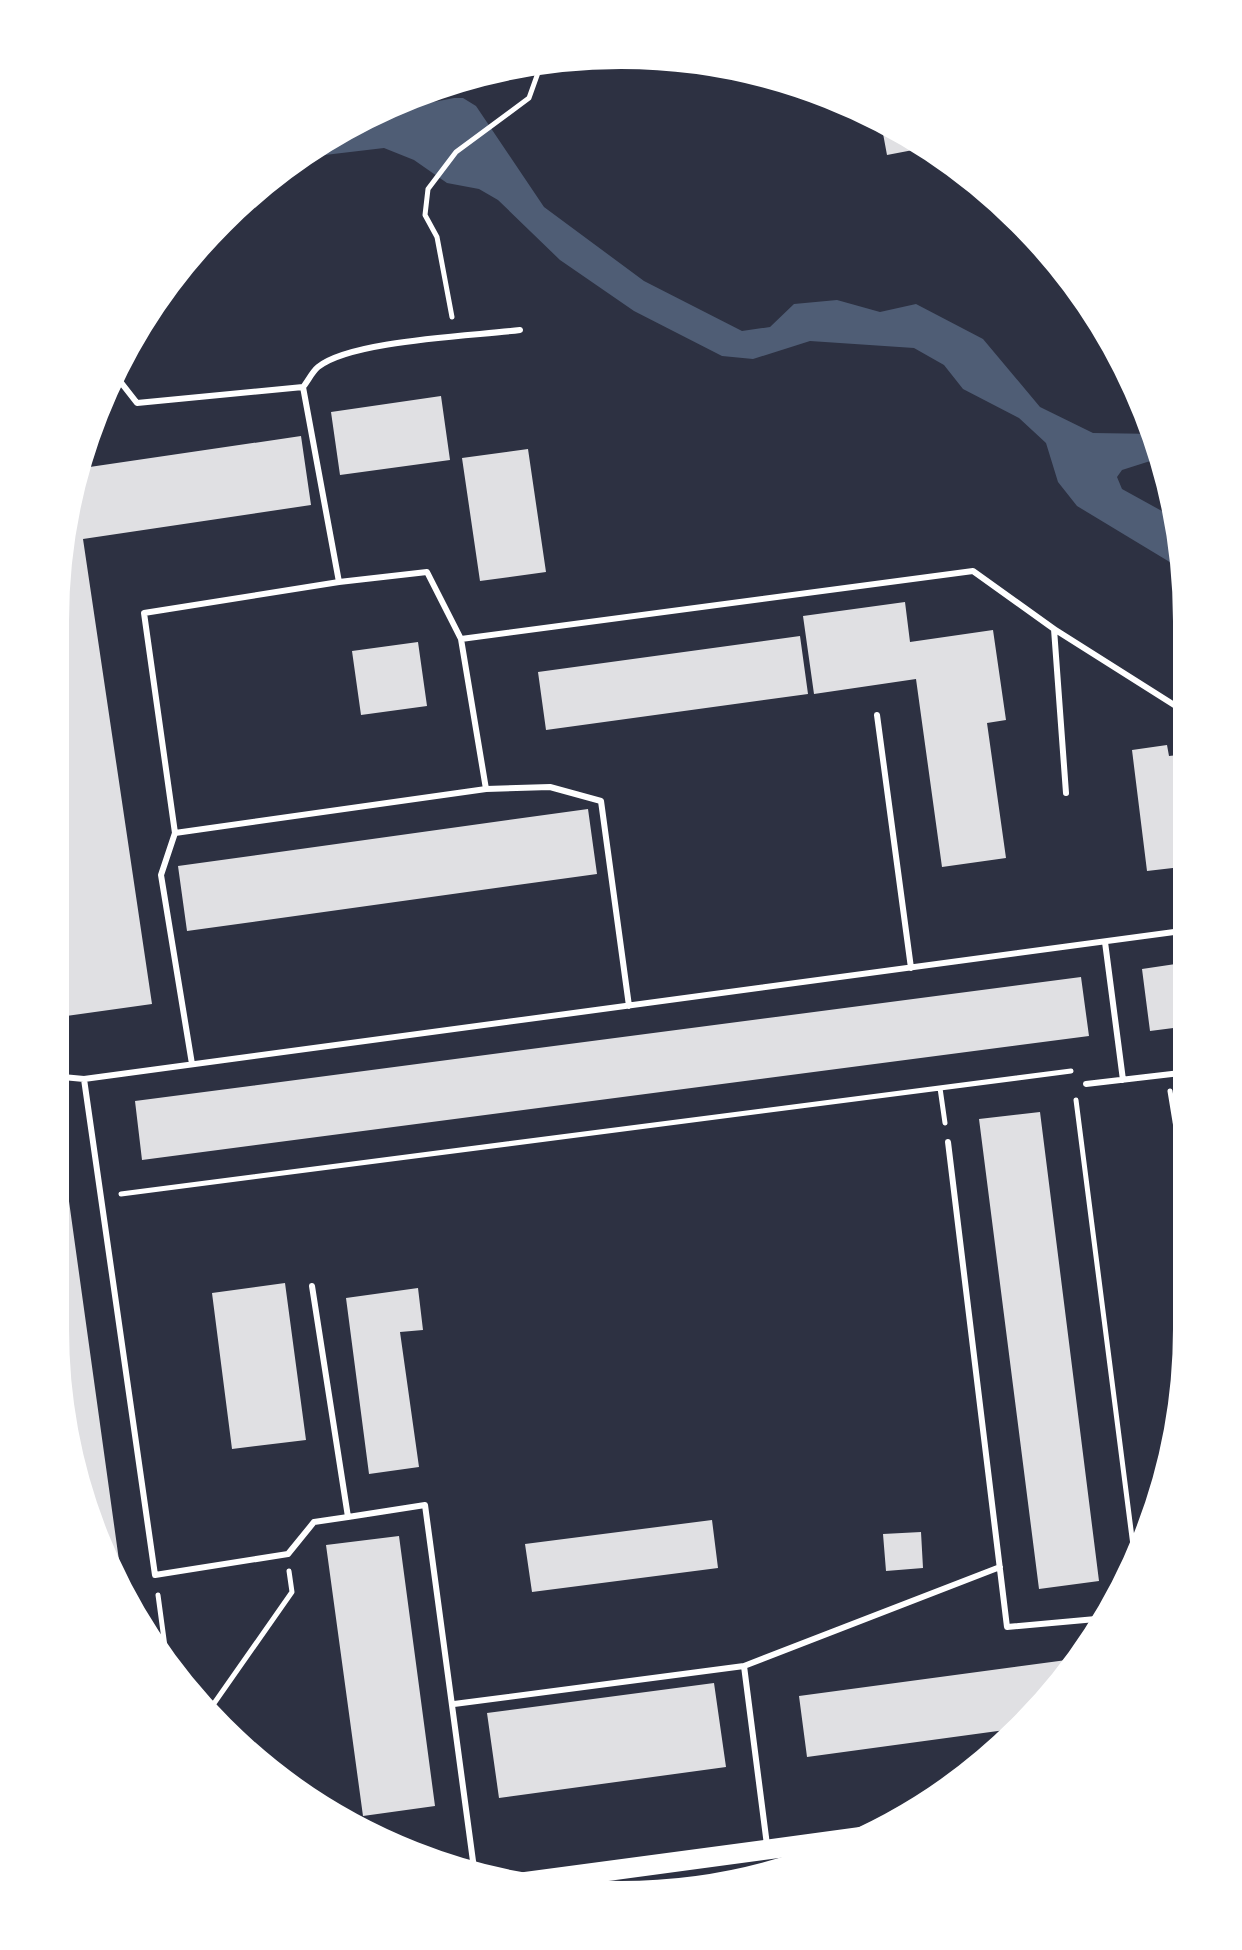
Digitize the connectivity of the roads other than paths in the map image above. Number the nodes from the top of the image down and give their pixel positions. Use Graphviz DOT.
graph roads {
  1 [pos="520,330"];
  2 [pos="119,380"];
  3 [pos="303,387"];
  4 [pos="339,582"];
  5 [pos="1054,629"];
  6 [pos="461,639"];
  7 [pos="1178,707"];
  8 [pos="877,715"];
  9 [pos="486,789"];
  10 [pos="1066,793"];
  11 [pos="175,833"];
  12 [pos="1178,932"];
  13 [pos="1105,942"];
  14 [pos="911,968"];
  15 [pos="629,1006"];
  16 [pos="192,1064"];
  17 [pos="1178,1074"];
  18 [pos="64,1077"];
  19 [pos="84,1079"];
  20 [pos="1123,1080"];
  21 [pos="1086,1084"];
  22 [pos="948,1142"];
  23 [pos="312,1286"];
  24 [pos="348,1517"];
  25 [pos="1000,1567"];
  26 [pos="1096,1619"];
  27 [pos="744,1666"];
  28 [pos="454,1704"];
  29 [pos="845,1839"];
  30 [pos="767,1849"];
  31 [pos="474,1866"];
  32 [pos="541,1880"];
  1 -- 3 [label="lane"];
  2 -- 3 [label="lane"];
  3 -- 4 [label="lane"];
  4 -- 6 [label="lane"];
  4 -- 11 [label="lane"];
  5 -- 6 [label="lane"];
  5 -- 7 [label="lane"];
  5 -- 10 [label="lane"];
  6 -- 9 [label="lane"];
  8 -- 14 [label="lane"];
  9 -- 11 [label="lane"];
  9 -- 15 [label="lane"];
  11 -- 16 [label="lane"];
  12 -- 13 [label="lane"];
  13 -- 14 [label="lane"];
  13 -- 20 [label="lane"];
  14 -- 15 [label="lane"];
  15 -- 16 [label="lane"];
  16 -- 19 [label="lane"];
  17 -- 20 [label="lane"];
  18 -- 19 [label="lane"];
  19 -- 24 [label="lane"];
  20 -- 21 [label="lane"];
  22 -- 25 [label="lane"];
  23 -- 24 [label="lane"];
  24 -- 28 [label="lane"];
  25 -- 26 [label="lane"];
  25 -- 27 [label="lane"];
  27 -- 28 [label="lane"];
  27 -- 30 [label="lane"];
  28 -- 31 [label="lane"];
  29 -- 30 [label="main road"];
  30 -- 32 [label="main road"];
}
